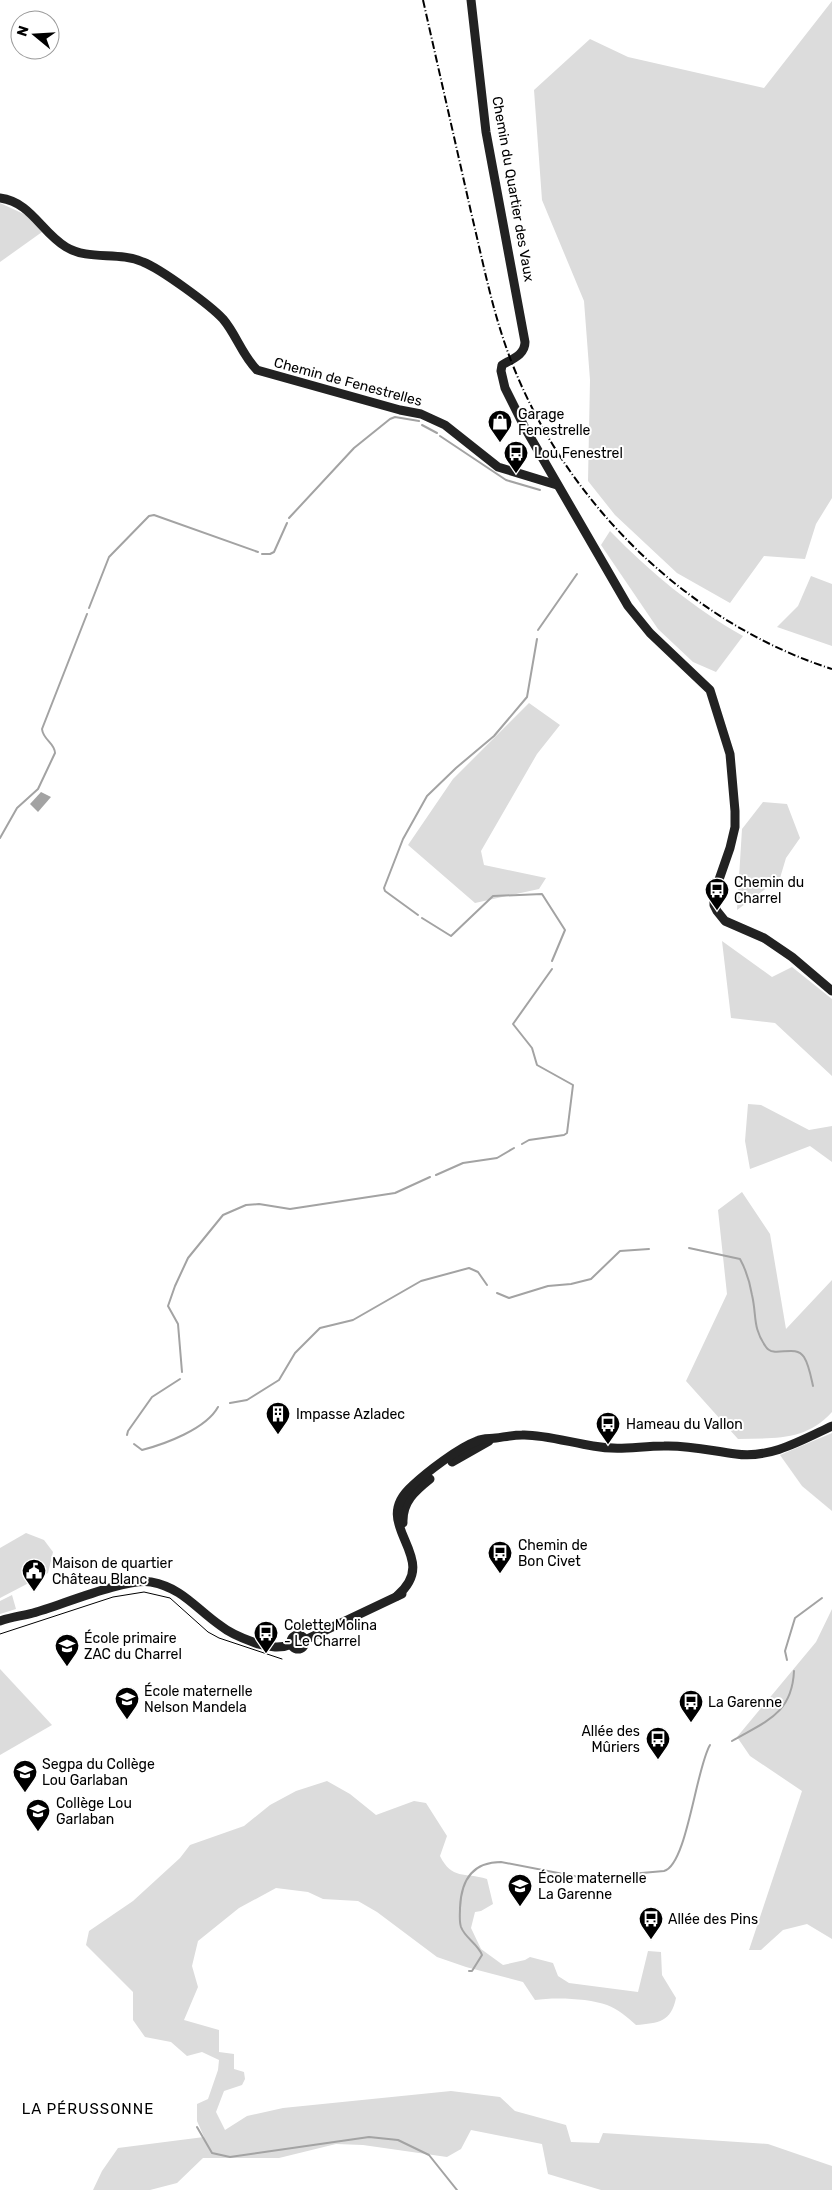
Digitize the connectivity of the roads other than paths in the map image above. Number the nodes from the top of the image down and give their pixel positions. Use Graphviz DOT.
graph roads {
  1 [pos="471,0"];
  2 [pos="0,198"];
  3 [pos="557,485"];
  4 [pos="832,991"];
  5 [pos="832,1426"];
  6 [pos="0,1621"];
  1 -- 3 [label="street, Chemin du Quartier des Vaux"];
  2 -- 3 [label="street, Chemin de Fenestrelles"];
  3 -- 4 [label="street"];
  5 -- 6 [label="street"];
}
